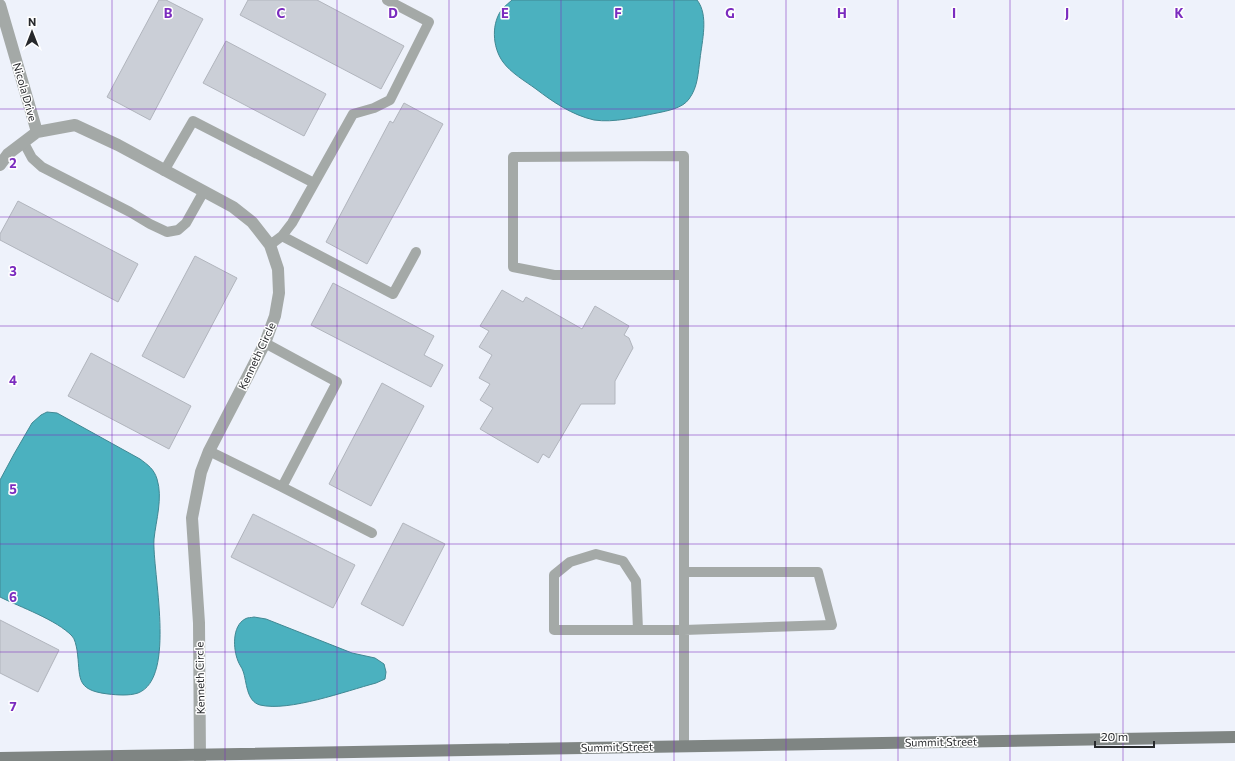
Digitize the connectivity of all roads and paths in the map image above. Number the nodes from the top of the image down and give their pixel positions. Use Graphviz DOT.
graph roads {
  1 [pos="388,0"];
  2 [pos="0,5"];
  3 [pos="37,132"];
  4 [pos="24,143"];
  5 [pos="0,165"];
  6 [pos="164,171"];
  7 [pos="314,183"];
  8 [pos="204,190"];
  9 [pos="282,236"];
  10 [pos="270,246"];
  11 [pos="416,252"];
  12 [pos="684,275"];
  13 [pos="265,343"];
  14 [pos="209,451"];
  15 [pos="282,487"];
  16 [pos="372,533"];
  17 [pos="684,572"];
  18 [pos="638,630"];
  19 [pos="684,630"];
  20 [pos="1235,737"];
  21 [pos="684,746"];
  22 [pos="0,758"];
  23 [pos="201,758"];
  1 -- 7 [label="lane"];
  2 -- 3 [label="street, Nicola Drive"];
  3 -- 4 [label="street, Kenneth Circle"];
  3 -- 6 [label="street, Kenneth Circle"];
  4 -- 5 [label="street, Kenneth Circle"];
  4 -- 8 [label="lane"];
  6 -- 7 [label="lane"];
  6 -- 8 [label="street, Kenneth Circle"];
  7 -- 9 [label="lane"];
  8 -- 10 [label="street, Kenneth Circle"];
  9 -- 10 [label="lane"];
  9 -- 11 [label="lane"];
  10 -- 13 [label="street, Kenneth Circle"];
  12 -- 12 [label="lane"];
  12 -- 17 [label="lane"];
  13 -- 14 [label="street, Kenneth Circle"];
  13 -- 15 [label="lane"];
  14 -- 15 [label="lane"];
  14 -- 23 [label="street, Kenneth Circle"];
  15 -- 16 [label="lane"];
  17 -- 19 [label="lane"];
  17 -- 19 [label="lane"];
  18 -- 18 [label="lane"];
  18 -- 19 [label="lane"];
  19 -- 21 [label="lane"];
  20 -- 21 [label="main road, Summit Street"];
  21 -- 23 [label="main road, Summit Street"];
  22 -- 23 [label="main road, Summit Street"];
}
